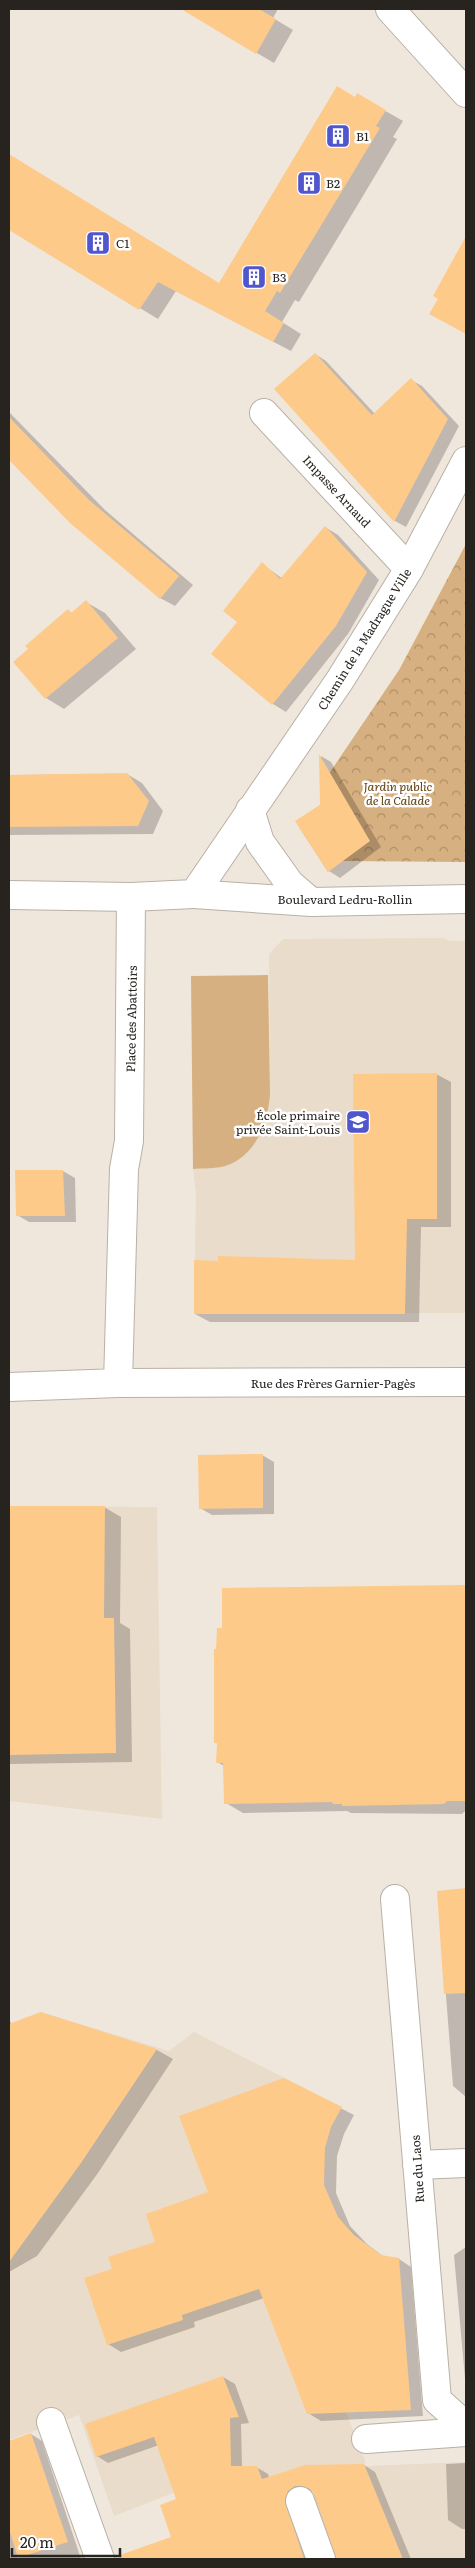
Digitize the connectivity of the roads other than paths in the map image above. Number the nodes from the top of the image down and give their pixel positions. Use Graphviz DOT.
graph roads {
  1 [pos="390,9"];
  2 [pos="466,93"];
  3 [pos="264,413"];
  4 [pos="466,461"];
  5 [pos="409,569"];
  6 [pos="250,810"];
  7 [pos="9,894"];
  8 [pos="194,894"];
  9 [pos="131,896"];
  10 [pos="466,899"];
  11 [pos="311,902"];
  12 [pos="466,1382"];
  13 [pos="118,1384"];
  14 [pos="9,1387"];
  15 [pos="395,1899"];
  16 [pos="466,2163"];
  17 [pos="417,2165"];
  18 [pos="52,2422"];
  19 [pos="466,2426"];
  20 [pos="466,2432"];
  21 [pos="366,2439"];
  22 [pos="300,2501"];
  23 [pos="100,2559"];
  24 [pos="321,2559"];
  1 -- 2 [label="street"];
  3 -- 5 [label="street, Impasse Arnaud"];
  4 -- 5 [label="street, Chemin de la Madrague Ville"];
  5 -- 6 [label="street, Chemin de la Madrague Ville"];
  6 -- 8 [label="street, Chemin de la Madrague Ville"];
  6 -- 11 [label="street"];
  7 -- 9 [label="street"];
  8 -- 9 [label="street"];
  8 -- 11 [label="street, Boulevard Ledru-Rollin"];
  9 -- 13 [label="street, Place des Abattoirs"];
  10 -- 11 [label="street, Boulevard Ledru-Rollin"];
  12 -- 13 [label="street, Rue des Frères Garnier-Pagès"];
  13 -- 14 [label="street, Rue des Frères Garnier-Pagès"];
  15 -- 17 [label="street, Rue du Laos"];
  16 -- 17 [label="street"];
  17 -- 19 [label="street, Rue du Laos"];
  18 -- 23 [label="street"];
  20 -- 21 [label="street"];
  22 -- 24 [label="street"];
}
